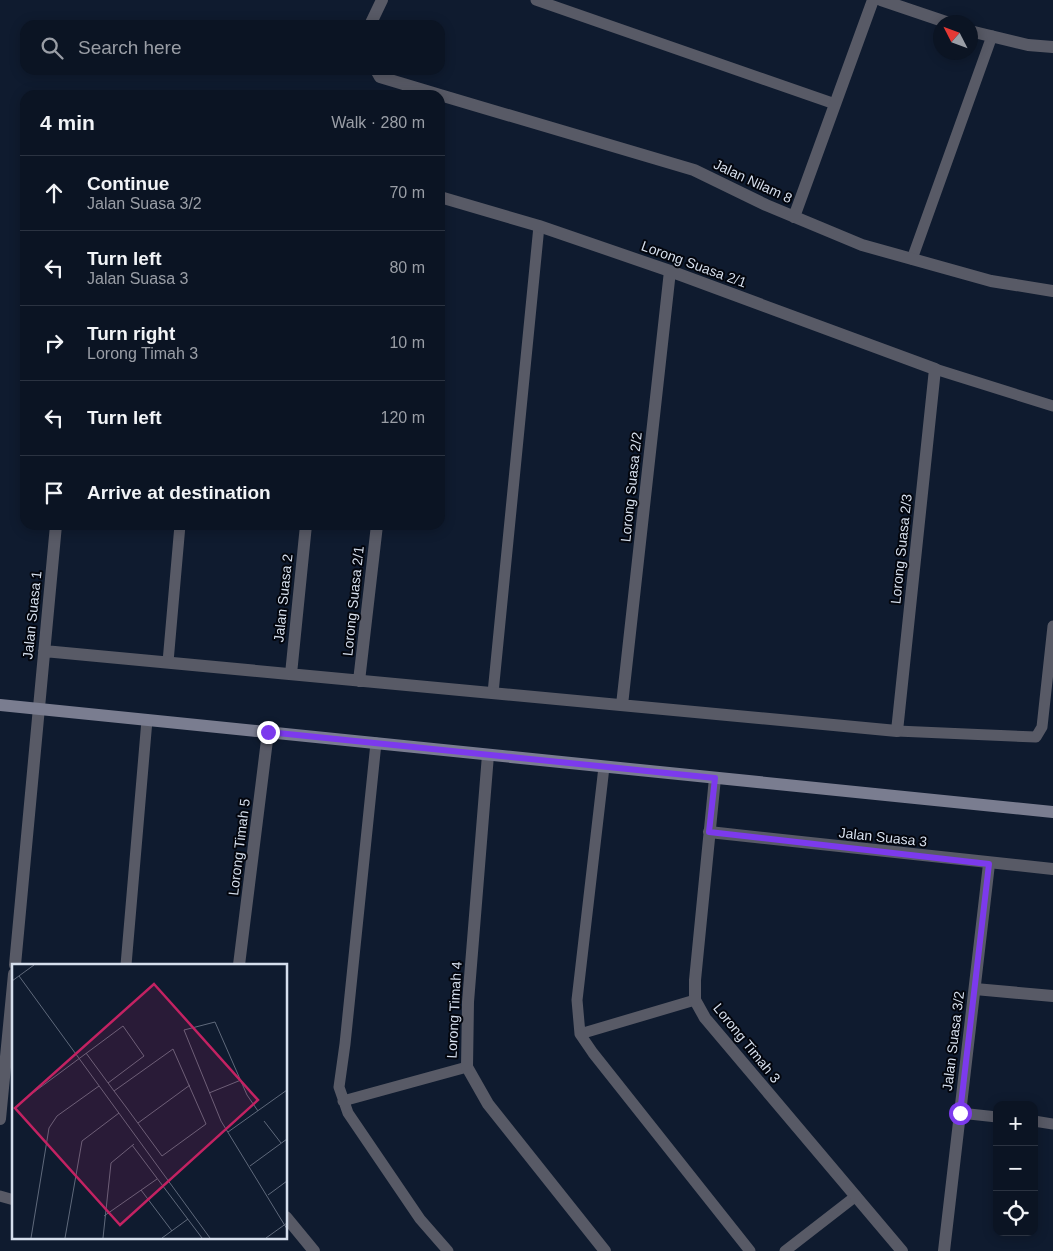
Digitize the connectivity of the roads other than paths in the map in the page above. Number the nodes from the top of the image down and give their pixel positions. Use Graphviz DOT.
graph roads {
  1 [pos="382,0"];
  2 [pos="536,0"];
  3 [pos="873,0"];
  4 [pos="881,0"];
  5 [pos="933,18"];
  6 [pos="372,20"];
  7 [pos="978,33"];
  8 [pos="992,36"];
  9 [pos="1053,46"];
  10 [pos="378,75"];
  11 [pos="422,90"];
  12 [pos="445,96"];
  13 [pos="836,104"];
  14 [pos="445,198"];
  15 [pos="794,217"];
  16 [pos="539,226"];
  17 [pos="912,259"];
  18 [pos="670,271"];
  19 [pos="1053,291"];
  20 [pos="935,369"];
  21 [pos="1053,406"];
  22 [pos="56,530"];
  23 [pos="180,530"];
  24 [pos="305,530"];
  25 [pos="376,530"];
  26 [pos="1053,626"];
  27 [pos="44,651"];
  28 [pos="168,662"];
  29 [pos="290,674"];
  30 [pos="359,681"];
  31 [pos="493,693"];
  32 [pos="0,705"];
  33 [pos="622,705"];
  34 [pos="38,709"];
  35 [pos="147,720"];
  36 [pos="897,731"];
  37 [pos="268,732"];
  38 [pos="376,743"];
  39 [pos="488,755"];
  40 [pos="604,766"];
  41 [pos="715,778"];
  42 [pos="1053,812"];
  43 [pos="709,832"];
  44 [pos="989,864"];
  45 [pos="1053,869"];
  46 [pos="15,964"];
  47 [pos="126,964"];
  48 [pos="239,964"];
  49 [pos="975,989"];
  50 [pos="12,996"];
  51 [pos="1053,996"];
  52 [pos="695,1000"];
  53 [pos="580,1034"];
  54 [pos="466,1067"];
  55 [pos="344,1101"];
  56 [pos="960,1113"];
  57 [pos="993,1117"];
  58 [pos="0,1119"];
  59 [pos="1038,1122"];
  60 [pos="1053,1124"];
  61 [pos="856,1196"];
  62 [pos="288,1219"];
  63 [pos="602,1250"];
  64 [pos="314,1251"];
  65 [pos="448,1251"];
  66 [pos="750,1251"];
  67 [pos="785,1251"];
  68 [pos="902,1251"];
  69 [pos="944,1251"];
  1 -- 6 [label="street"];
  2 -- 13 [label="lane"];
  3 -- 13 [label="street"];
  4 -- 5 [label="street"];
  7 -- 8 [label="street"];
  8 -- 9 [label="street"];
  8 -- 17 [label="lane"];
  10 -- 11 [label="street, Jalan Nilam 8"];
  12 -- 15 [label="street, Jalan Nilam 8"];
  13 -- 15 [label="street"];
  14 -- 16 [label="street, Lorong Suasa 2/1"];
  15 -- 17 [label="street, Jalan Nilam 8"];
  16 -- 18 [label="street, Lorong Suasa 2/1"];
  16 -- 31 [label="lane"];
  17 -- 19 [label="street, Jalan Nilam 8"];
  18 -- 20 [label="street, Lorong Suasa 2/1"];
  18 -- 33 [label="street, Lorong Suasa 2/2"];
  20 -- 21 [label="lane"];
  20 -- 36 [label="street, Lorong Suasa 2/3"];
  22 -- 27 [label="street, Jalan Suasa 1"];
  23 -- 28 [label="lane"];
  24 -- 29 [label="street, Jalan Suasa 2"];
  25 -- 30 [label="street, Lorong Suasa 2/1"];
  26 -- 36 [label="lane"];
  27 -- 28 [label="street"];
  27 -- 34 [label="street, Jalan Suasa 1"];
  28 -- 29 [label="street"];
  29 -- 30 [label="street"];
  30 -- 31 [label="street"];
  31 -- 33 [label="street"];
  32 -- 34 [label="street"];
  33 -- 36 [label="street"];
  34 -- 35 [label="street"];
  34 -- 46 [label="street, Jalan Suasa 1"];
  35 -- 37 [label="street"];
  35 -- 47 [label="lane"];
  37 -- 38 [label="street"];
  37 -- 48 [label="street, Lorong Timah 5"];
  38 -- 39 [label="street"];
  38 -- 55 [label="lane"];
  39 -- 40 [label="street"];
  39 -- 54 [label="street, Lorong Timah 4"];
  40 -- 41 [label="street"];
  40 -- 53 [label="lane"];
  41 -- 42 [label="street"];
  41 -- 43 [label="street, Lorong Timah 3"];
  43 -- 44 [label="street, Jalan Suasa 3"];
  43 -- 52 [label="street, Lorong Timah 3"];
  44 -- 45 [label="street, Jalan Suasa 3"];
  44 -- 49 [label="street, Jalan Suasa 3/2"];
  49 -- 51 [label="street"];
  49 -- 56 [label="street, Jalan Suasa 3/2"];
  50 -- 58 [label="street"];
  52 -- 53 [label="lane"];
  52 -- 61 [label="street, Lorong Timah 3"];
  53 -- 66 [label="lane"];
  54 -- 55 [label="lane"];
  54 -- 63 [label="street, Lorong Timah 4"];
  55 -- 65 [label="lane"];
  56 -- 57 [label="lane"];
  56 -- 69 [label="street, Jalan Suasa 3/2"];
  59 -- 60 [label="lane"];
  61 -- 67 [label="lane"];
  61 -- 68 [label="street, Lorong Timah 3"];
  62 -- 64 [label="street"];
}
